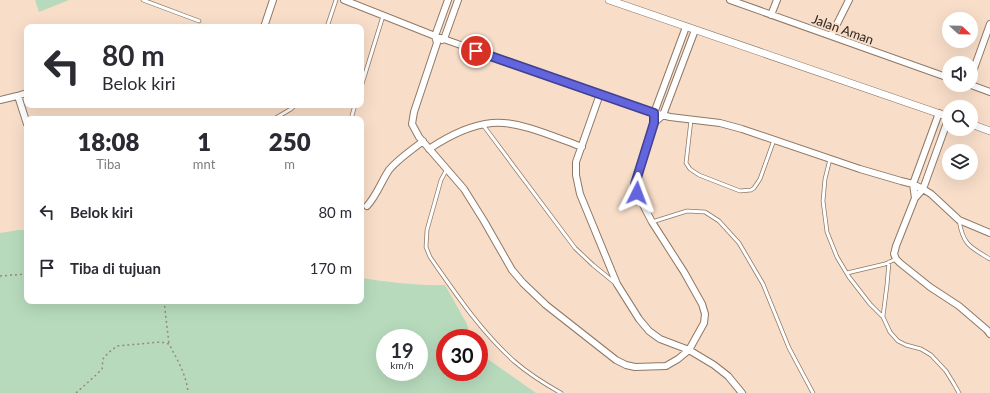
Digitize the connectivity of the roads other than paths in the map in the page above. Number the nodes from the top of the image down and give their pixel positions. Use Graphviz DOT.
graph roads {
  1 [pos="143,0"];
  2 [pos="273,0"];
  3 [pos="336,0"];
  4 [pos="344,0"];
  5 [pos="448,0"];
  6 [pos="458,0"];
  7 [pos="609,0"];
  8 [pos="730,0"];
  9 [pos="777,0"];
  10 [pos="849,0"];
  11 [pos="770,15"];
  12 [pos="383,16"];
  13 [pos="199,20"];
  14 [pos="265,24"];
  15 [pos="328,24"];
  16 [pos="990,24"];
  17 [pos="686,27"];
  18 [pos="695,30"];
  19 [pos="435,36"];
  20 [pos="831,36"];
  21 [pos="444,39"];
  22 [pos="437,43"];
  23 [pos="978,57"];
  24 [pos="942,76"];
  25 [pos="364,77"];
  26 [pos="978,88"];
  27 [pos="990,92"];
  28 [pos="24,94"];
  29 [pos="600,94"];
  30 [pos="18,96"];
  31 [pos="0,100"];
  32 [pos="291,108"];
  33 [pos="654,113"];
  34 [pos="939,113"];
  35 [pos="942,114"];
  36 [pos="663,115"];
  37 [pos="24,116"];
  38 [pos="279,116"];
  39 [pos="691,120"];
  40 [pos="654,123"];
  41 [pos="483,125"];
  42 [pos="978,127"];
  43 [pos="990,131"];
  44 [pos="942,136"];
  45 [pos="774,140"];
  46 [pos="423,141"];
  47 [pos="582,147"];
  48 [pos="429,149"];
  49 [pos="830,159"];
  50 [pos="447,169"];
  51 [pos="913,184"];
  52 [pos="924,189"];
  53 [pos="915,198"];
  54 [pos="367,206"];
  55 [pos="959,220"];
  56 [pos="652,222"];
  57 [pos="990,233"];
  58 [pos="896,259"];
  59 [pos="990,259"];
  60 [pos="889,262"];
  61 [pos="847,273"];
  62 [pos="617,284"];
  63 [pos="882,316"];
  64 [pos="990,334"];
  65 [pos="688,350"];
  66 [pos="561,393"];
  67 [pos="742,393"];
  68 [pos="813,393"];
  69 [pos="959,393"];
  1 -- 13 [label="lane"];
  2 -- 14 [label="street"];
  3 -- 15 [label="lane"];
  4 -- 12 [label="street"];
  5 -- 19 [label="street"];
  6 -- 21 [label="street"];
  7 -- 17 [label="street"];
  8 -- 11 [label="street, Jalan Aman"];
  9 -- 11 [label="street"];
  10 -- 20 [label="street"];
  11 -- 20 [label="street, Jalan Aman"];
  12 -- 19 [label="street"];
  12 -- 25 [label="lane"];
  16 -- 23 [label="street"];
  17 -- 18 [label="street"];
  17 -- 33 [label="street"];
  18 -- 34 [label="street"];
  18 -- 36 [label="street"];
  19 -- 21 [label="street"];
  19 -- 22 [label="street"];
  20 -- 24 [label="street, Jalan Aman"];
  21 -- 22 [label="street"];
  21 -- 29 [label="street"];
  22 -- 46 [label="street"];
  26 -- 27 [label="street"];
  28 -- 30 [label="street"];
  29 -- 33 [label="street"];
  29 -- 47 [label="street"];
  30 -- 31 [label="street"];
  30 -- 37 [label="street"];
  32 -- 38 [label="lane"];
  33 -- 36 [label="street"];
  33 -- 40 [label="street"];
  34 -- 35 [label="street"];
  34 -- 51 [label="street"];
  36 -- 39 [label="street"];
  36 -- 40 [label="street"];
  39 -- 45 [label="street"];
  39 -- 45 [label="lane"];
  40 -- 56 [label="street"];
  41 -- 47 [label="street"];
  41 -- 48 [label="street"];
  41 -- 62 [label="lane"];
  42 -- 43 [label="street"];
  44 -- 52 [label="street"];
  45 -- 49 [label="street"];
  46 -- 48 [label="street"];
  46 -- 54 [label="street"];
  47 -- 62 [label="street"];
  48 -- 50 [label="street"];
  49 -- 51 [label="street"];
  49 -- 61 [label="lane"];
  50 -- 65 [label="street"];
  50 -- 66 [label="lane"];
  51 -- 52 [label="street"];
  51 -- 53 [label="street"];
  52 -- 53 [label="street"];
  52 -- 55 [label="street"];
  53 -- 58 [label="street"];
  55 -- 57 [label="street"];
  55 -- 59 [label="lane"];
  56 -- 65 [label="street"];
  56 -- 68 [label="lane"];
  58 -- 60 [label="lane"];
  58 -- 64 [label="street"];
  60 -- 61 [label="lane"];
  60 -- 63 [label="lane"];
  61 -- 63 [label="lane"];
  62 -- 65 [label="street"];
  63 -- 69 [label="lane"];
  65 -- 67 [label="street"];
}
